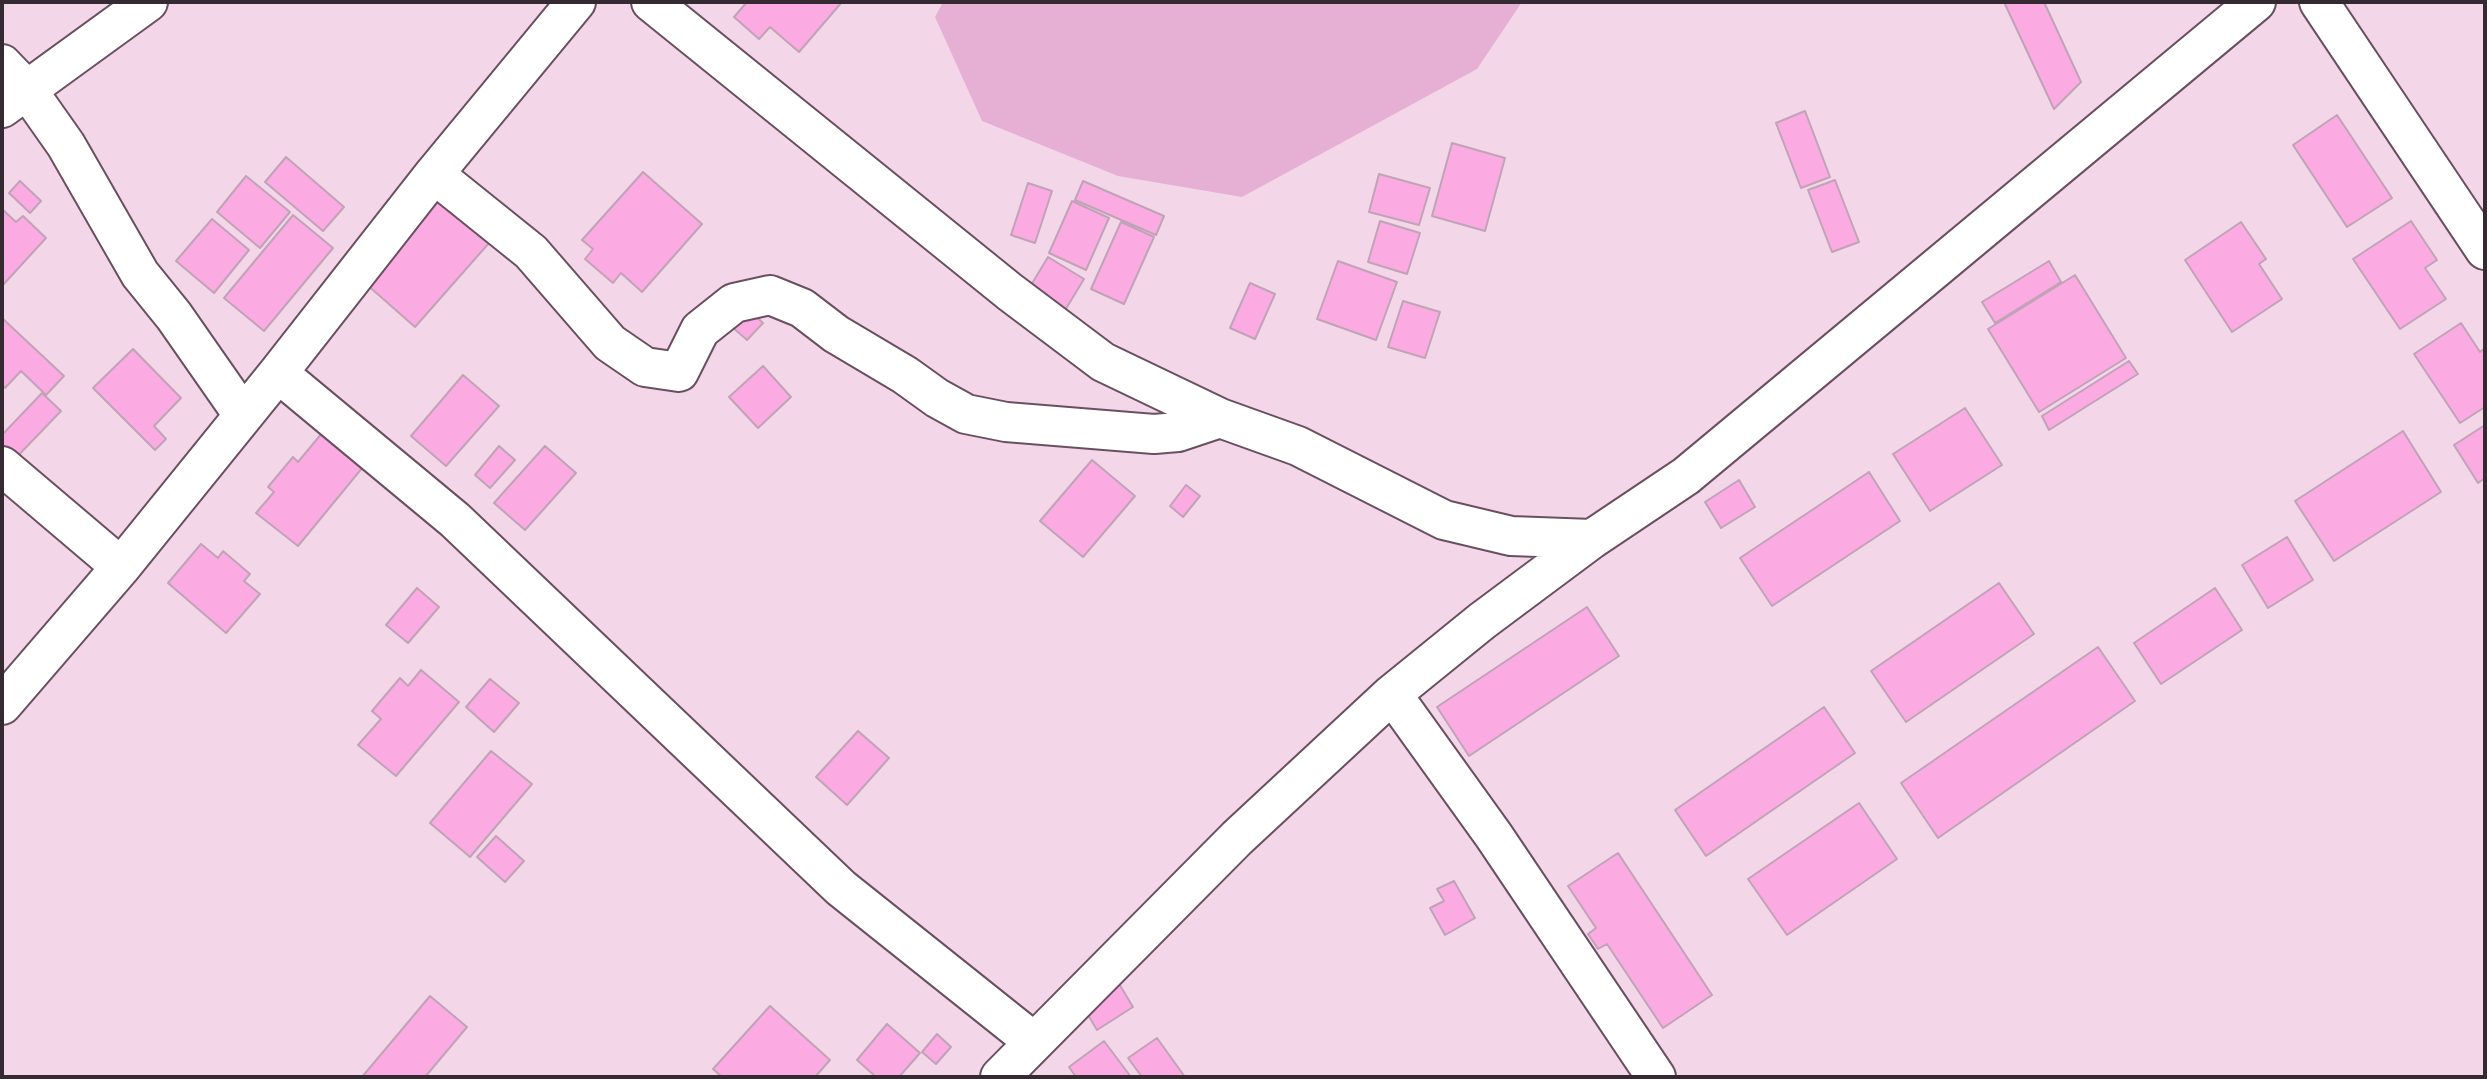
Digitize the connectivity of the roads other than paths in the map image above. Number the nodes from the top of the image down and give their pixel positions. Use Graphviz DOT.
graph roads {
  1 [pos="148,2"];
  2 [pos="576,2"];
  3 [pos="651,2"];
  4 [pos="2256,2"];
  5 [pos="2319,2"];
  6 [pos="10,88"];
  7 [pos="435,174"];
  8 [pos="2479,225"];
  9 [pos="278,373"];
  10 [pos="243,415"];
  11 [pos="1220,418"];
  12 [pos="2,466"];
  13 [pos="1592,539"];
  14 [pos="121,567"];
  15 [pos="1392,694"];
  16 [pos="2,705"];
  17 [pos="1034,1042"];
  18 [pos="1000,1077"];
  19 [pos="1656,1077"];
  1 -- 6 [label="street"];
  2 -- 7 [label="street"];
  3 -- 11 [label="street"];
  4 -- 13 [label="street"];
  5 -- 8 [label="street"];
  6 -- 10 [label="street"];
  7 -- 9 [label="street"];
  7 -- 11 [label="street"];
  9 -- 10 [label="street"];
  9 -- 17 [label="street"];
  10 -- 14 [label="street"];
  11 -- 13 [label="street"];
  12 -- 14 [label="street"];
  13 -- 15 [label="street"];
  14 -- 16 [label="street"];
  15 -- 17 [label="street"];
  15 -- 19 [label="street"];
  17 -- 18 [label="street"];
}
